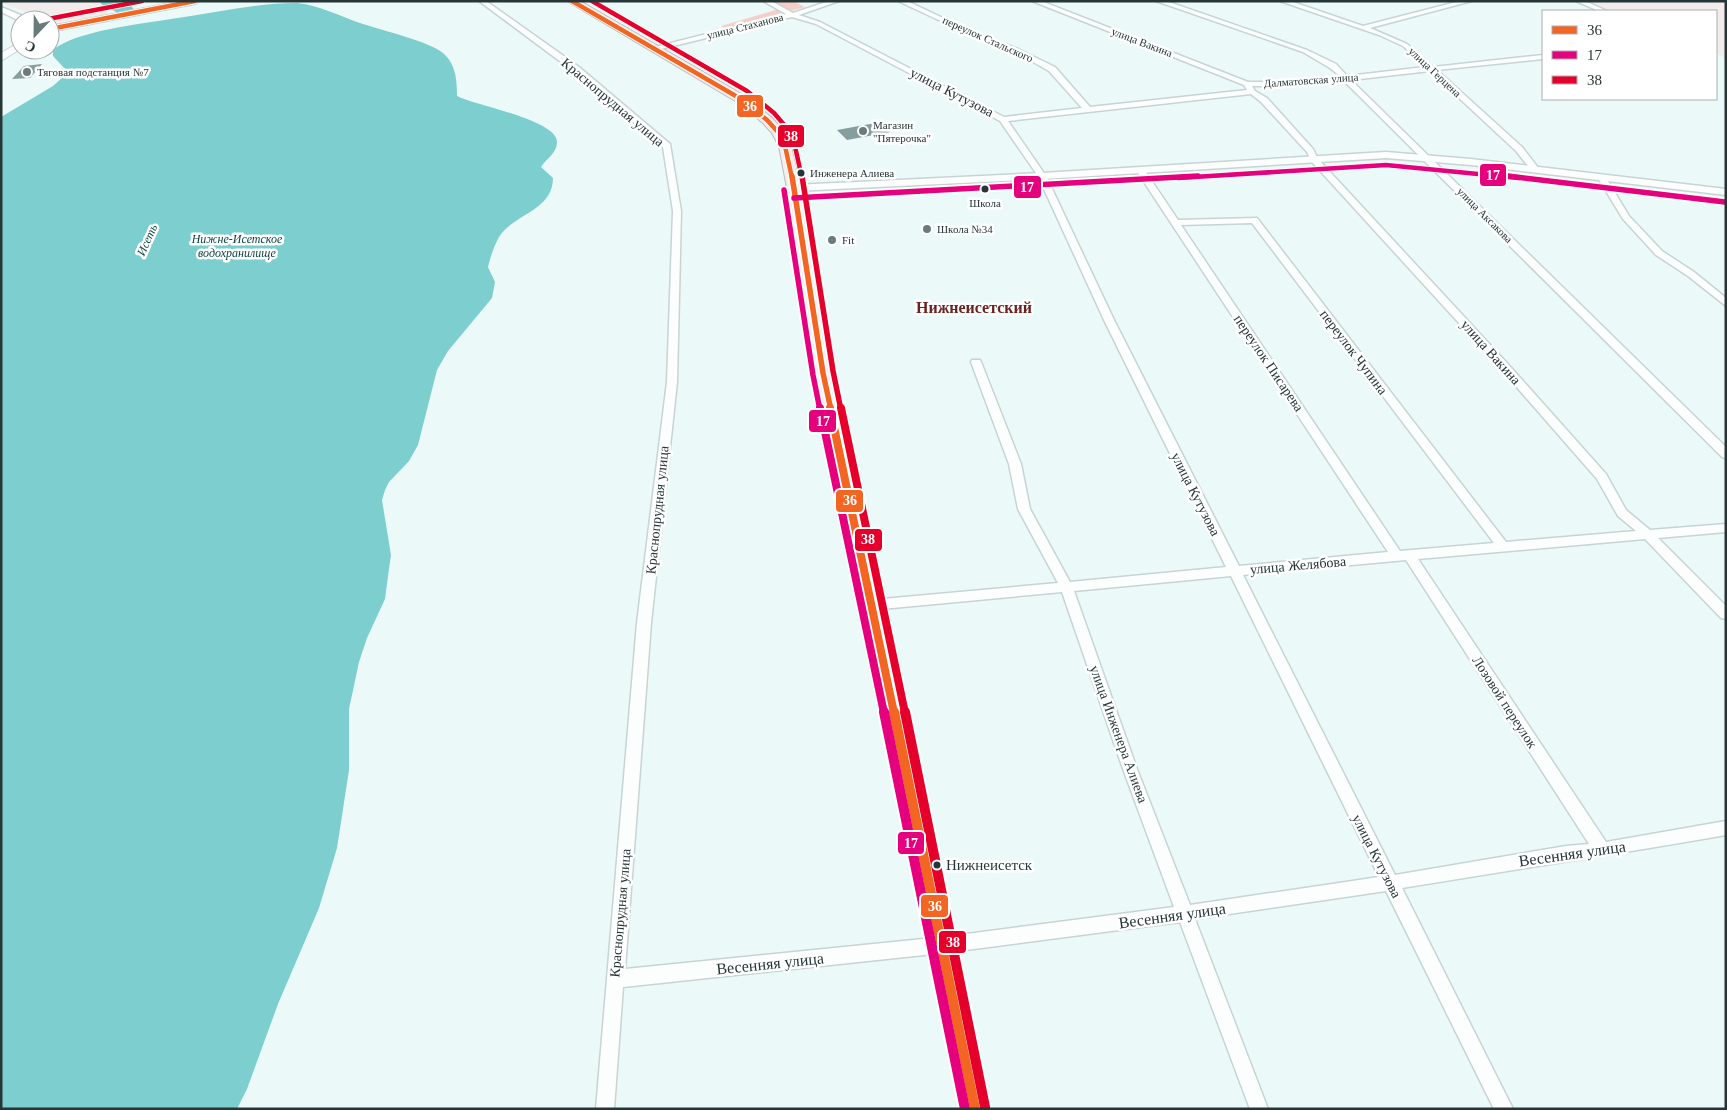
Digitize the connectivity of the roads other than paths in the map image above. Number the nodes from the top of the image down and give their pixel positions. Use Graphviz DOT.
graph roads {
  1 [pos="196,1"];
  2 [pos="482,1"];
  3 [pos="572,1"];
  4 [pos="766,1"];
  5 [pos="836,1"];
  6 [pos="901,1"];
  7 [pos="1035,1"];
  8 [pos="1159,1"];
  9 [pos="1283,1"];
  10 [pos="1469,1"];
  11 [pos="1579,1"];
  12 [pos="1602,10"];
  13 [pos="792,15"];
  14 [pos="60,28"];
  15 [pos="1364,28"];
  16 [pos="653,49"];
  17 [pos="1542,58"];
  18 [pos="1431,69"];
  19 [pos="1344,78"];
  20 [pos="1250,88"];
  21 [pos="1088,110"];
  22 [pos="1003,119"];
  23 [pos="1427,158"];
  24 [pos="1315,160"];
  25 [pos="1535,169"];
  26 [pos="1140,170"];
  27 [pos="1042,176"];
  28 [pos="1602,178"];
  29 [pos="794,188"];
  30 [pos="1726,192"];
  31 [pos="1175,223"];
  32 [pos="1726,303"];
  33 [pos="976,362"];
  34 [pos="1726,454"];
  35 [pos="1726,528"];
  36 [pos="1647,534"];
  37 [pos="1503,547"];
  38 [pos="1403,555"];
  39 [pos="1234,571"];
  40 [pos="1066,586"];
  41 [pos="871,605"];
  42 [pos="1726,614"];
  43 [pos="1726,828"];
  44 [pos="1602,850"];
  45 [pos="1390,883"];
  46 [pos="1185,913"];
  47 [pos="943,945"];
  48 [pos="614,979"];
  49 [pos="605,1109"];
  50 [pos="975,1109"];
  51 [pos="1259,1109"];
  52 [pos="1504,1109"];
  1 -- 14 [label="main road"];
  2 -- 48 [label="street, Краснопрудная улица"];
  3 -- 16 [label="main road"];
  4 -- 13 [label="street, улица Кутузова"];
  5 -- 13 [label="street, улица Стаханова"];
  6 -- 21 [label="street, переулок Стальского"];
  7 -- 20 [label="street, улица Вакина"];
  8 -- 19 [label="street, улица Аксакова"];
  9 -- 15 [label="street, улица Герцена"];
  10 -- 15 [label="street"];
  11 -- 12 [label="street"];
  13 -- 16 [label="street, улица Стаханова"];
  13 -- 22 [label="street, улица Кутузова"];
  15 -- 18 [label="street, улица Герцена"];
  16 -- 29 [label="main road"];
  17 -- 18 [label="street, Далматовская улица"];
  18 -- 19 [label="street, Далматовская улица"];
  18 -- 25 [label="street, улица Герцена"];
  19 -- 20 [label="street, Далматовская улица"];
  19 -- 23 [label="street, улица Аксакова"];
  20 -- 21 [label="street, Далматовская улица"];
  20 -- 24 [label="street, улица Вакина"];
  21 -- 22 [label="street, Далматовская улица"];
  22 -- 27 [label="street, улица Кутузова"];
  23 -- 24 [label="street"];
  23 -- 25 [label="street"];
  23 -- 34 [label="street, улица Аксакова"];
  24 -- 26 [label="street"];
  24 -- 36 [label="street, улица Вакина"];
  25 -- 28 [label="street"];
  26 -- 27 [label="street"];
  26 -- 31 [label="street, переулок Писарева"];
  27 -- 29 [label="street"];
  27 -- 39 [label="street, улица Кутузова"];
  28 -- 30 [label="street"];
  28 -- 32 [label="street"];
  29 -- 41 [label="main road"];
  31 -- 37 [label="street, переулок Чупина"];
  31 -- 38 [label="street, переулок Писарева"];
  33 -- 40 [label="street, улица Инженера Алиева"];
  35 -- 36 [label="street, улица Желябова"];
  36 -- 37 [label="street, улица Желябова"];
  36 -- 42 [label="street, улица Вакина"];
  37 -- 38 [label="street, улица Желябова"];
  38 -- 39 [label="street, улица Желябова"];
  38 -- 44 [label="street, Лозовой переулок"];
  39 -- 40 [label="street, улица Желябова"];
  39 -- 45 [label="street, улица Кутузова"];
  40 -- 41 [label="street, улица Желябова"];
  40 -- 46 [label="street, улица Инженера Алиева"];
  41 -- 47 [label="main road"];
  43 -- 44 [label="street, Весенняя улица"];
  44 -- 45 [label="street, Весенняя улица"];
  45 -- 46 [label="street, Весенняя улица"];
  45 -- 52 [label="street, улица Кутузова"];
  46 -- 47 [label="street, Весенняя улица"];
  46 -- 51 [label="street, улица Инженера Алиева"];
  47 -- 48 [label="street, Весенняя улица"];
  47 -- 50 [label="main road"];
  48 -- 49 [label="street, Краснопрудная улица"];
}
